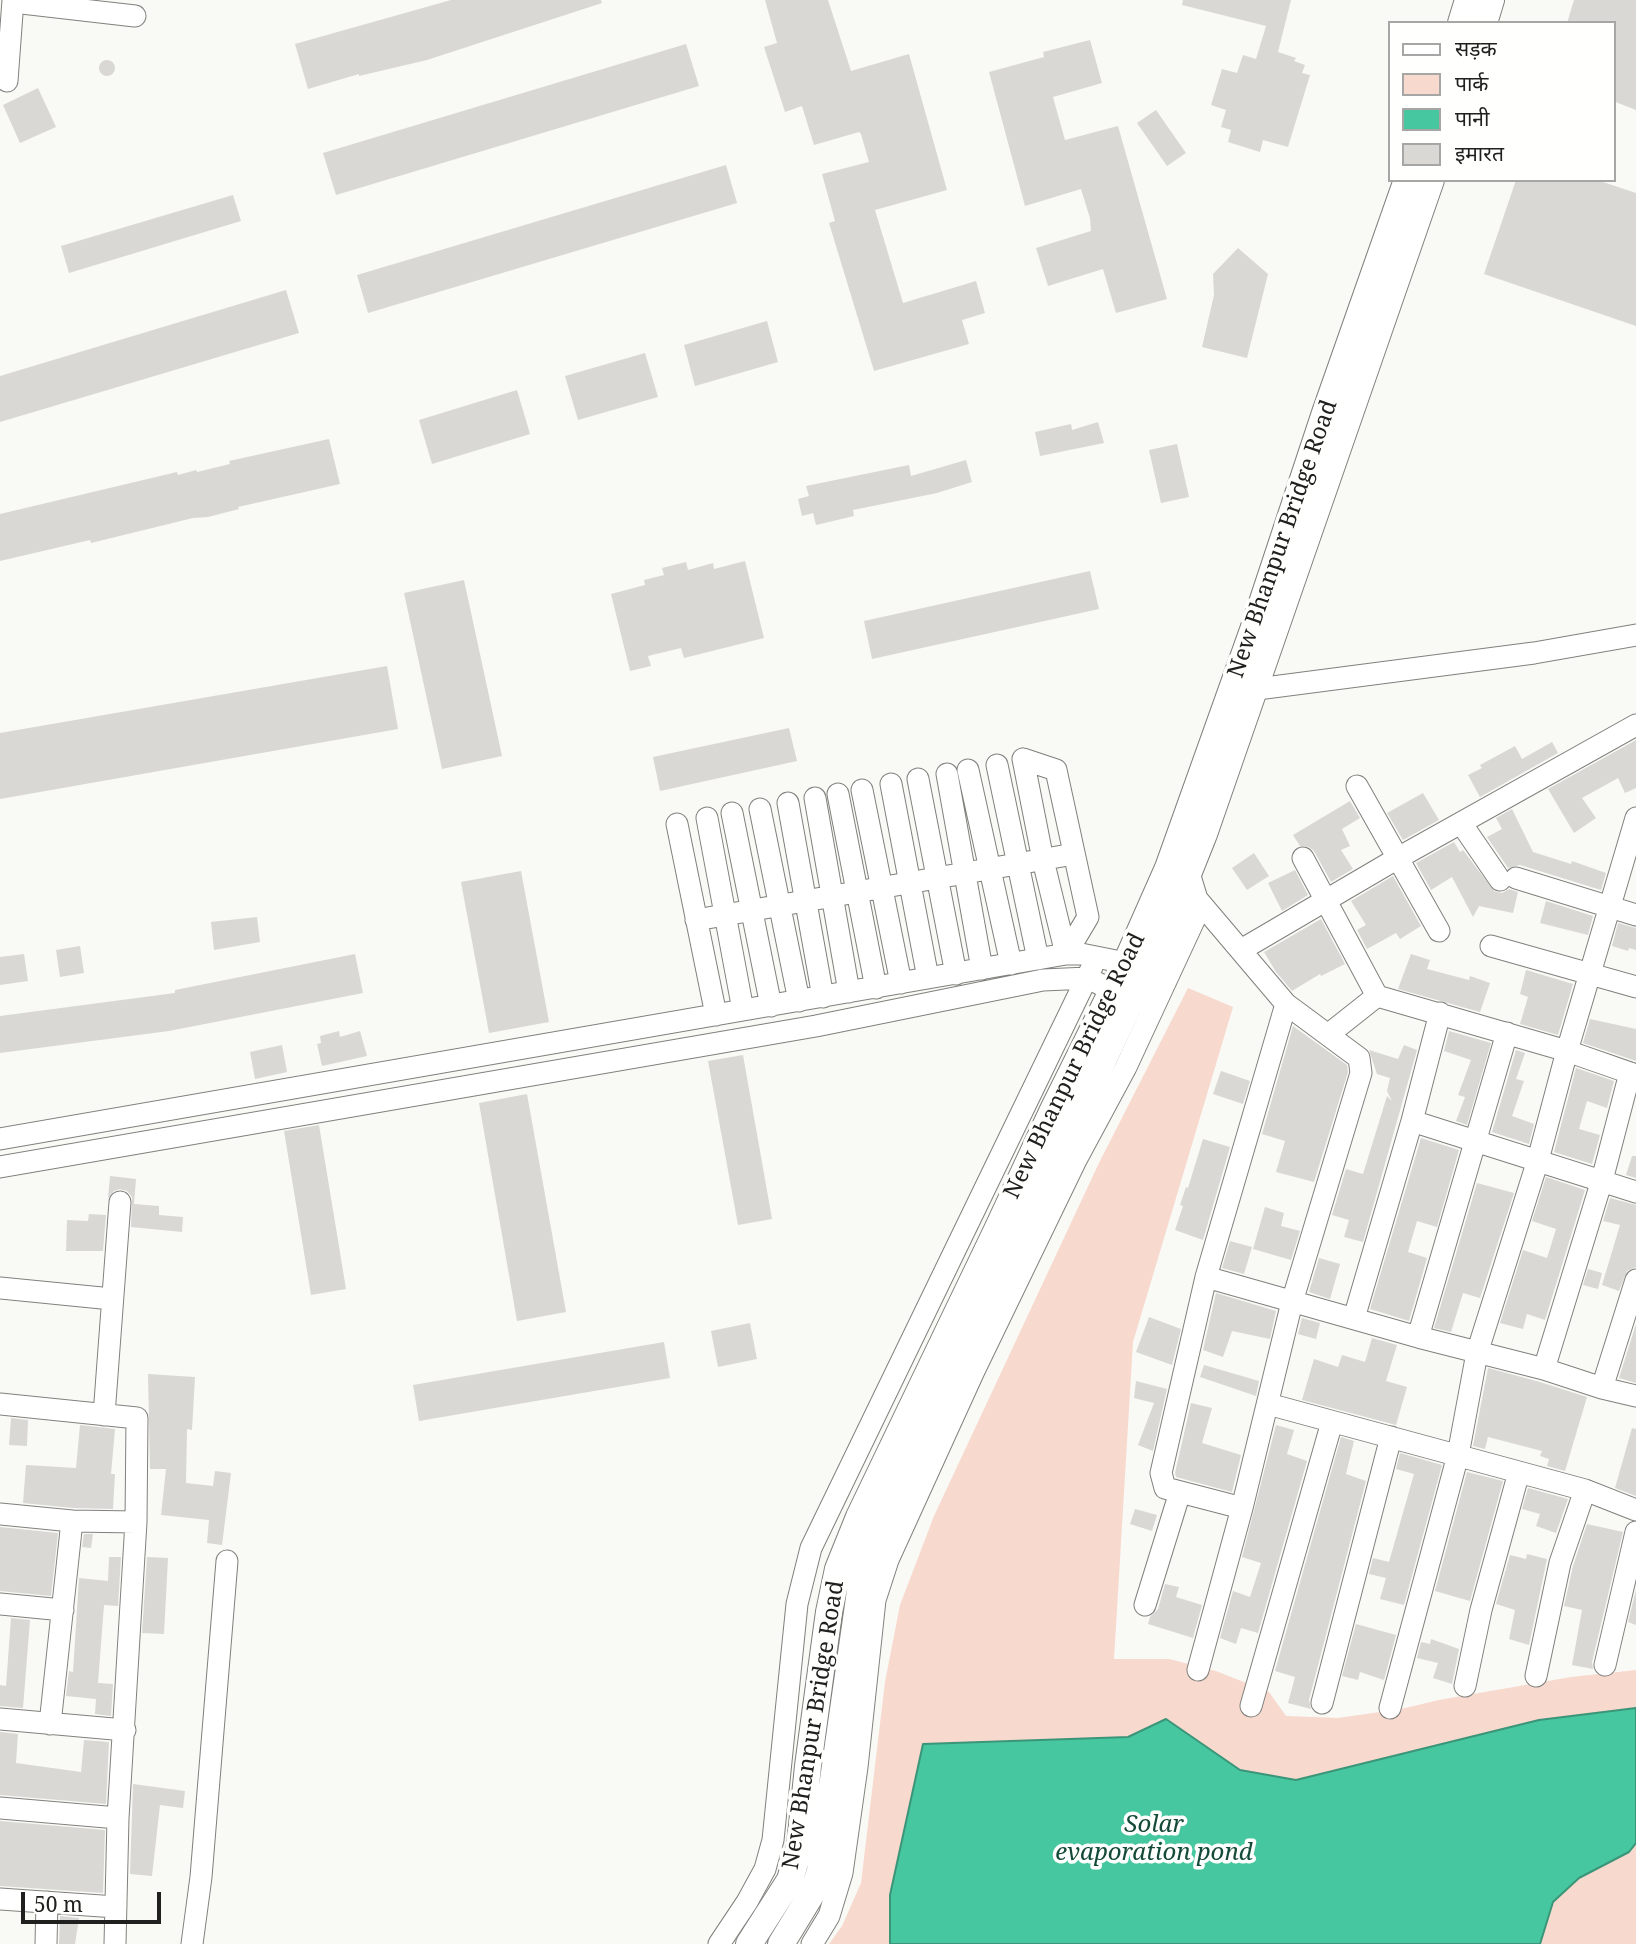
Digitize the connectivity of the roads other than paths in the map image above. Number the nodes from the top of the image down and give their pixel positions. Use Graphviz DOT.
graph roads {
  1 [pos="1468,0"];
  2 [pos="1491,0"];
  3 [pos="13,1"];
  4 [pos="135,16"];
  5 [pos="1462,21"];
  6 [pos="1485,21"];
  7 [pos="7,81"];
  8 [pos="1406,182"];
  9 [pos="1429,182"];
  10 [pos="1636,635"];
  11 [pos="1255,685"];
  12 [pos="1636,725"];
  13 [pos="997,765"];
  14 [pos="918,779"];
  15 [pos="891,785"];
  16 [pos="1357,786"];
  17 [pos="862,790"];
  18 [pos="838,794"];
  19 [pos="815,799"];
  20 [pos="788,803"];
  21 [pos="760,809"];
  22 [pos="732,813"];
  23 [pos="707,818"];
  24 [pos="1636,818"];
  25 [pos="1461,823"];
  26 [pos="677,824"];
  27 [pos="1633,846"];
  28 [pos="1074,854"];
  29 [pos="1303,858"];
  30 [pos="1398,858"];
  31 [pos="1043,860"];
  32 [pos="1018,865"];
  33 [pos="990,870"];
  34 [pos="1189,873"];
  35 [pos="965,874"];
  36 [pos="937,879"];
  37 [pos="910,883"];
  38 [pos="882,888"];
  39 [pos="857,893"];
  40 [pos="832,897"];
  41 [pos="1197,899"];
  42 [pos="805,901"];
  43 [pos="1327,901"];
  44 [pos="780,906"];
  45 [pos="1609,907"];
  46 [pos="752,911"];
  47 [pos="725,915"];
  48 [pos="1636,915"];
  49 [pos="696,920"];
  50 [pos="1439,931"];
  51 [pos="1491,946"];
  52 [pos="1241,950"];
  53 [pos="1066,954"];
  54 [pos="1096,957"];
  55 [pos="1038,959"];
  56 [pos="1011,964"];
  57 [pos="982,969"];
  58 [pos="1145,972"];
  59 [pos="1590,972"];
  60 [pos="956,974"];
  61 [pos="929,978"];
  62 [pos="1088,978"];
  63 [pos="901,983"];
  64 [pos="1636,987"];
  65 [pos="876,988"];
  66 [pos="849,992"];
  67 [pos="1377,996"];
  68 [pos="823,997"];
  69 [pos="1133,998"];
  70 [pos="799,1001"];
  71 [pos="1286,1004"];
  72 [pos="771,1006"];
  73 [pos="743,1010"];
  74 [pos="1440,1013"];
  75 [pos="716,1015"];
  76 [pos="1507,1033"];
  77 [pos="1329,1034"];
  78 [pos="1567,1051"];
  79 [pos="1633,1074"];
  80 [pos="1412,1121"];
  81 [pos="0,1139"];
  82 [pos="1476,1140"];
  83 [pos="1538,1160"];
  84 [pos="0,1167"];
  85 [pos="1602,1180"];
  86 [pos="1636,1192"];
  87 [pos="120,1202"];
  88 [pos="1206,1277"];
  89 [pos="1636,1280"];
  90 [pos="0,1288"];
  91 [pos="112,1299"];
  92 [pos="1292,1302"];
  93 [pos="1354,1318"];
  94 [pos="1418,1338"];
  95 [pos="1477,1353"];
  96 [pos="1544,1369"];
  97 [pos="1602,1388"];
  98 [pos="1636,1396"];
  99 [pos="0,1404"];
  100 [pos="1268,1404"];
  101 [pos="104,1415"];
  102 [pos="1332,1422"];
  103 [pos="1391,1437"];
  104 [pos="1458,1455"];
  105 [pos="1519,1472"];
  106 [pos="1585,1490"];
  107 [pos="1180,1492"];
  108 [pos="1242,1508"];
  109 [pos="1636,1510"];
  110 [pos="0,1514"];
  111 [pos="72,1521"];
  112 [pos="136,1522"];
  113 [pos="1636,1532"];
  114 [pos="227,1561"];
  115 [pos="0,1604"];
  116 [pos="1145,1605"];
  117 [pos="62,1610"];
  118 [pos="1605,1665"];
  119 [pos="1198,1670"];
  120 [pos="1536,1676"];
  121 [pos="1465,1686"];
  122 [pos="1322,1703"];
  123 [pos="1251,1706"];
  124 [pos="1390,1708"];
  125 [pos="0,1719"];
  126 [pos="50,1724"];
  127 [pos="125,1730"];
  128 [pos="0,1808"];
  129 [pos="118,1818"];
  130 [pos="0,1899"];
  131 [pos="47,1902"];
  132 [pos="116,1907"];
  133 [pos="46,1944"];
  134 [pos="115,1944"];
  135 [pos="192,1944"];
  136 [pos="719,1944"];
  137 [pos="749,1944"];
  138 [pos="781,1944"];
  139 [pos="812,1944"];
  1 -- 5 [label="street"];
  2 -- 6 [label="street"];
  3 -- 4 [label="street"];
  3 -- 7 [label="street"];
  8 -- 58 [label="street, New Bhanpur Bridge Road"];
  9 -- 11 [label="street, New Bhanpur Bridge Road"];
  10 -- 11 [label="street"];
  11 -- 34 [label="street, New Bhanpur Bridge Road"];
  12 -- 25 [label="street"];
  13 -- 32 [label="street"];
  14 -- 36 [label="street"];
  15 -- 37 [label="street"];
  16 -- 30 [label="street"];
  17 -- 38 [label="street"];
  18 -- 39 [label="street"];
  19 -- 40 [label="street"];
  20 -- 42 [label="street"];
  21 -- 44 [label="street"];
  22 -- 46 [label="street"];
  23 -- 47 [label="street"];
  24 -- 27 [label="street"];
  25 -- 30 [label="street"];
  25 -- 45 [label="street"];
  26 -- 49 [label="street"];
  27 -- 45 [label="street"];
  28 -- 31 [label="street"];
  28 -- 31 [label="street"];
  28 -- 53 [label="street"];
  29 -- 43 [label="street"];
  30 -- 43 [label="street"];
  30 -- 50 [label="street"];
  31 -- 32 [label="street"];
  31 -- 53 [label="street"];
  32 -- 33 [label="street"];
  32 -- 55 [label="street"];
  33 -- 35 [label="street"];
  33 -- 35 [label="street"];
  33 -- 56 [label="street"];
  34 -- 41 [label="street"];
  34 -- 58 [label="street, New Bhanpur Bridge Road"];
  35 -- 36 [label="street"];
  35 -- 57 [label="street"];
  36 -- 37 [label="street"];
  36 -- 60 [label="street"];
  37 -- 38 [label="street"];
  37 -- 61 [label="street"];
  38 -- 39 [label="street"];
  38 -- 63 [label="street"];
  39 -- 40 [label="street"];
  39 -- 65 [label="street"];
  40 -- 42 [label="street"];
  40 -- 66 [label="street"];
  41 -- 52 [label="street"];
  41 -- 58 [label="street"];
  42 -- 44 [label="street"];
  42 -- 68 [label="street"];
  43 -- 52 [label="street"];
  43 -- 67 [label="street"];
  44 -- 46 [label="street"];
  44 -- 70 [label="street"];
  45 -- 48 [label="street"];
  45 -- 59 [label="street"];
  46 -- 47 [label="street"];
  46 -- 72 [label="street"];
  47 -- 49 [label="street"];
  47 -- 73 [label="street"];
  49 -- 75 [label="street"];
  51 -- 59 [label="street"];
  52 -- 71 [label="street"];
  53 -- 54 [label="street"];
  53 -- 55 [label="street"];
  54 -- 58 [label="street"];
  54 -- 62 [label="street"];
  55 -- 56 [label="street"];
  56 -- 57 [label="street"];
  57 -- 60 [label="street"];
  58 -- 69 [label="street, New Bhanpur Bridge Road"];
  59 -- 64 [label="street"];
  59 -- 78 [label="street"];
  60 -- 61 [label="street"];
  61 -- 63 [label="street"];
  62 -- 69 [label="street"];
  62 -- 84 [label="street"];
  62 -- 136 [label="street"];
  63 -- 65 [label="street"];
  65 -- 66 [label="street"];
  66 -- 68 [label="street"];
  67 -- 74 [label="street"];
  67 -- 77 [label="street"];
  68 -- 70 [label="street"];
  69 -- 137 [label="street, New Bhanpur Bridge Road"];
  69 -- 138 [label="street, New Bhanpur Bridge Road"];
  69 -- 139 [label="street"];
  70 -- 72 [label="street"];
  71 -- 77 [label="street"];
  71 -- 88 [label="street"];
  72 -- 73 [label="street"];
  73 -- 75 [label="street"];
  74 -- 76 [label="street"];
  74 -- 80 [label="street"];
  75 -- 81 [label="street"];
  76 -- 78 [label="street"];
  76 -- 82 [label="street"];
  77 -- 92 [label="street"];
  78 -- 79 [label="street"];
  78 -- 83 [label="street"];
  79 -- 85 [label="street"];
  80 -- 82 [label="street"];
  80 -- 93 [label="street"];
  82 -- 83 [label="street"];
  82 -- 94 [label="street"];
  83 -- 85 [label="street"];
  83 -- 95 [label="street"];
  85 -- 86 [label="street"];
  85 -- 96 [label="street"];
  87 -- 91 [label="street"];
  88 -- 92 [label="street"];
  88 -- 107 [label="street"];
  89 -- 97 [label="street"];
  90 -- 91 [label="street"];
  91 -- 101 [label="street"];
  92 -- 93 [label="street"];
  92 -- 100 [label="street"];
  93 -- 94 [label="street"];
  94 -- 95 [label="street"];
  95 -- 96 [label="street"];
  95 -- 104 [label="street"];
  96 -- 97 [label="street"];
  97 -- 98 [label="street"];
  99 -- 101 [label="street"];
  100 -- 102 [label="street"];
  100 -- 108 [label="street"];
  101 -- 112 [label="street"];
  102 -- 103 [label="street"];
  102 -- 123 [label="street"];
  103 -- 104 [label="street"];
  103 -- 122 [label="street"];
  104 -- 105 [label="street"];
  104 -- 124 [label="street"];
  105 -- 106 [label="street"];
  105 -- 121 [label="street"];
  106 -- 109 [label="street"];
  106 -- 120 [label="street"];
  107 -- 108 [label="street"];
  107 -- 116 [label="street"];
  108 -- 119 [label="street"];
  110 -- 111 [label="street"];
  111 -- 112 [label="street"];
  111 -- 117 [label="street"];
  112 -- 127 [label="street"];
  113 -- 118 [label="street"];
  114 -- 135 [label="street"];
  115 -- 117 [label="street"];
  117 -- 126 [label="street"];
  125 -- 126 [label="street"];
  126 -- 127 [label="street"];
  127 -- 129 [label="street"];
  128 -- 129 [label="street"];
  129 -- 132 [label="street"];
  130 -- 131 [label="street"];
  131 -- 132 [label="street"];
  131 -- 133 [label="street"];
  132 -- 134 [label="street"];
}
